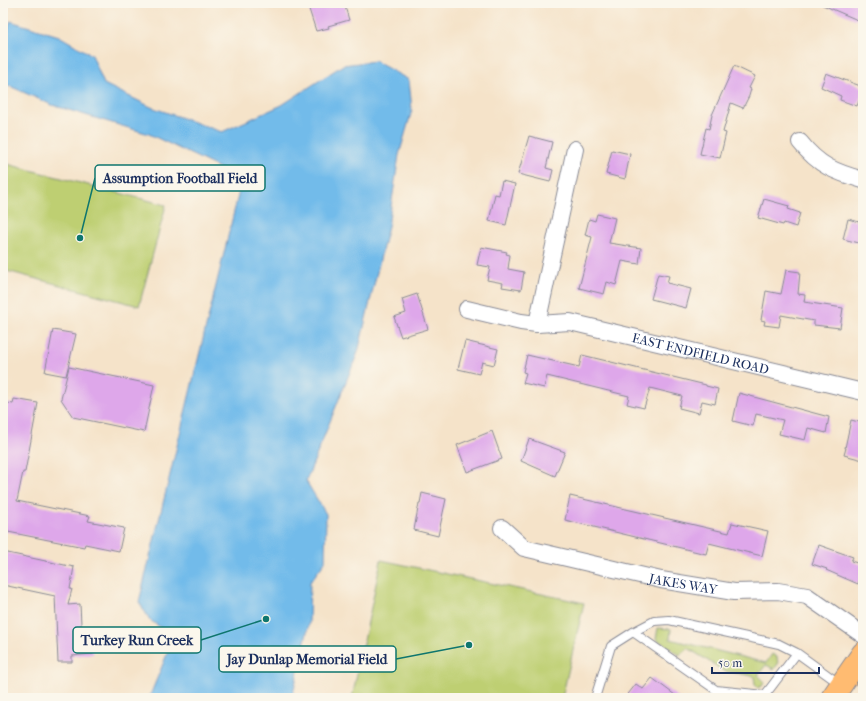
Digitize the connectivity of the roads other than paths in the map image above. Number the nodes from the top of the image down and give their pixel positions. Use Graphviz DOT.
graph roads {
  1 [pos="800,142"];
  2 [pos="575,149"];
  3 [pos="863,180"];
  4 [pos="467,309"];
  5 [pos="537,324"];
  6 [pos="863,392"];
  7 [pos="502,528"];
  8 [pos="633,632"];
  9 [pos="863,635"];
  10 [pos="796,653"];
  11 [pos="863,653"];
  12 [pos="716,690"];
  13 [pos="837,691"];
  14 [pos="764,697"];
  15 [pos="595,698"];
  16 [pos="720,698"];
  1 -- 3 [label="street"];
  2 -- 5 [label="street"];
  4 -- 5 [label="street, EAST ENDFIELD ROAD"];
  5 -- 6 [label="street, EAST ENDFIELD ROAD"];
  7 -- 9 [label="street, JAKES WAY"];
  8 -- 10 [label="lane"];
  8 -- 12 [label="lane"];
  8 -- 15 [label="lane"];
  10 -- 13 [label="lane"];
  10 -- 14 [label="lane"];
  11 -- 13 [label="main road"];
  12 -- 14 [label="lane"];
  12 -- 16 [label="lane"];
}
